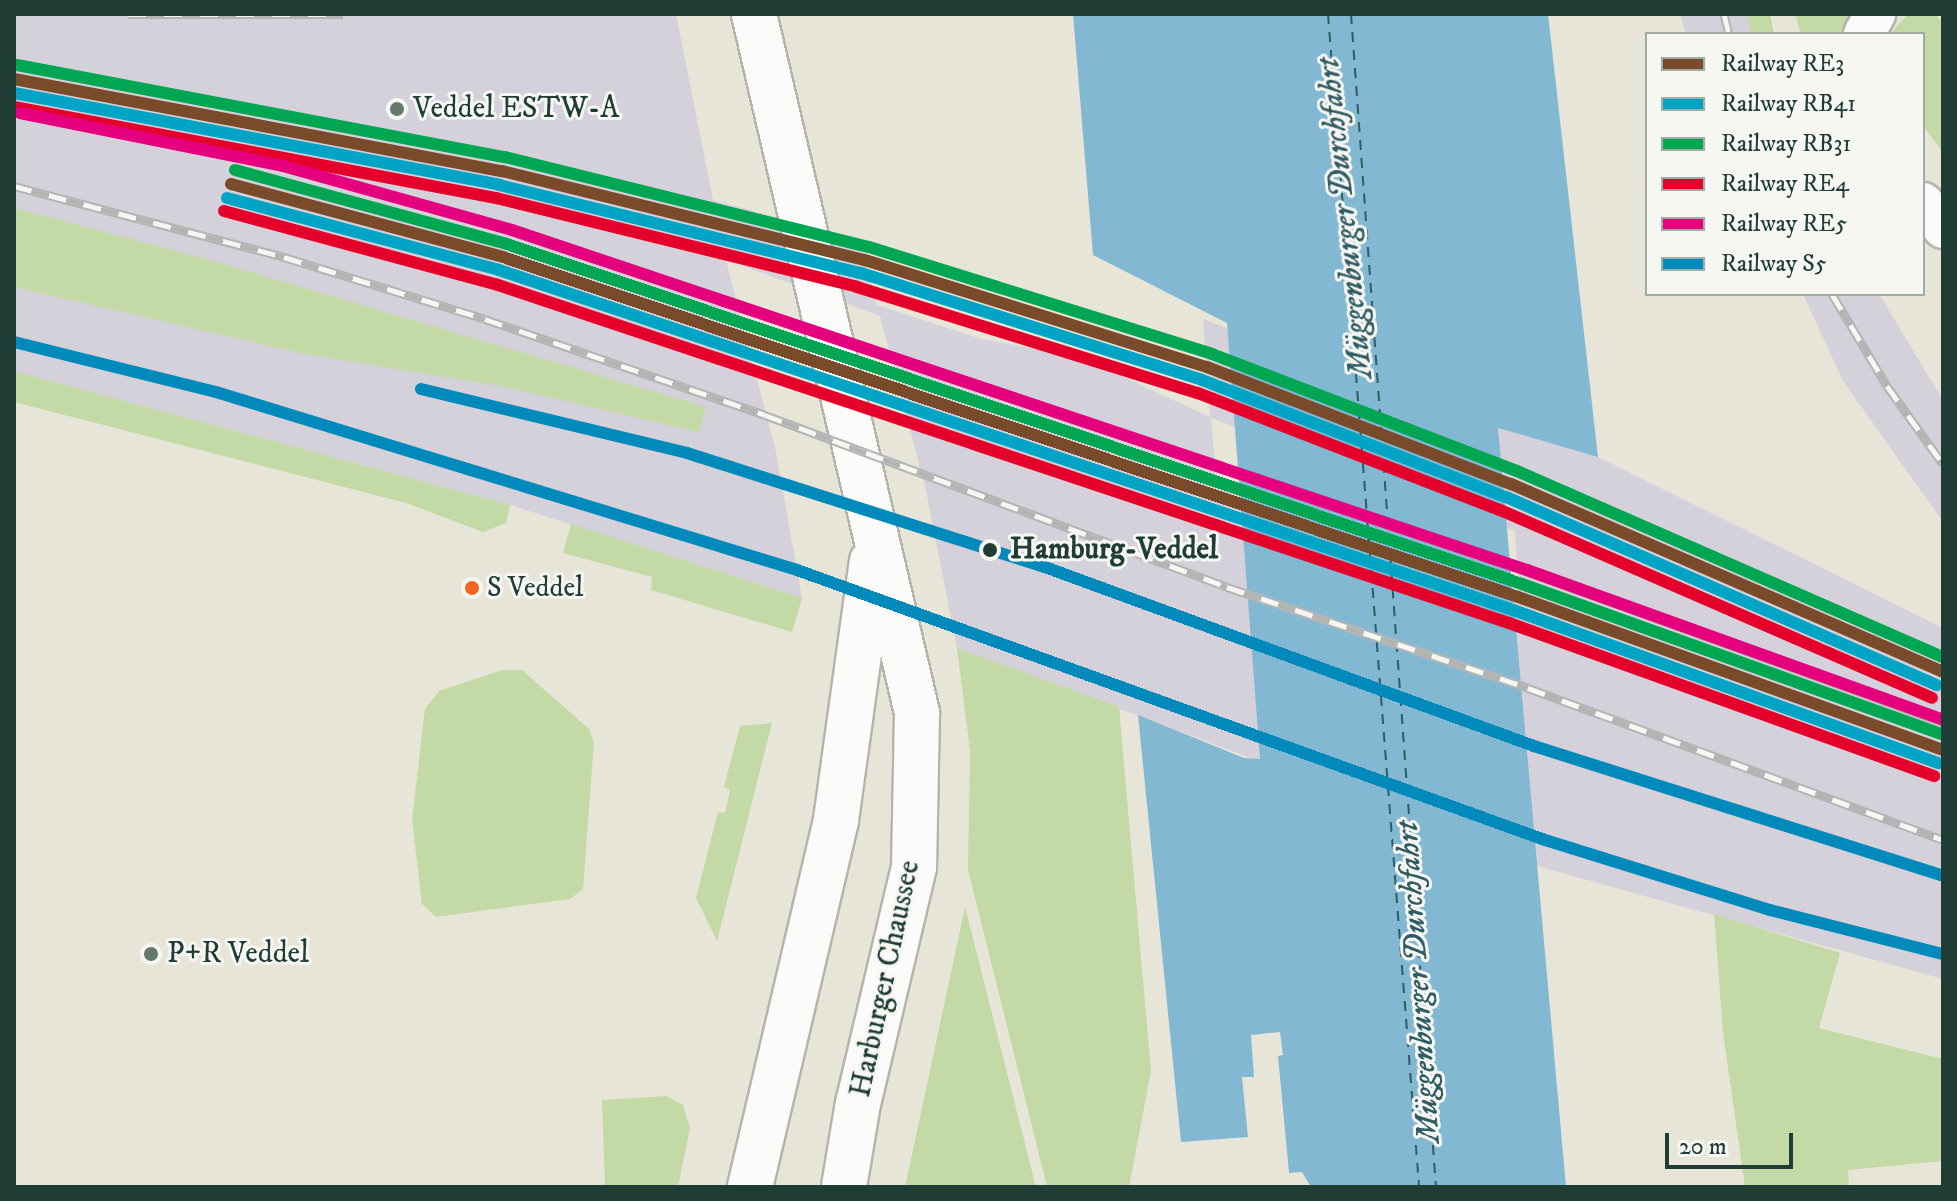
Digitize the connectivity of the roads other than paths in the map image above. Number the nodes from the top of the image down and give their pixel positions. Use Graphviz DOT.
graph roads {
  1 [pos="754,14"];
  2 [pos="1875,14"];
  3 [pos="1865,32"];
  4 [pos="1925,206"];
  5 [pos="1943,228"];
  6 [pos="875,534"];
  7 [pos="750,1187"];
  8 [pos="844,1187"];
  1 -- 6 [label="main road, Harburger Chaussee"];
  2 -- 3 [label="street"];
  4 -- 5 [label="street"];
  6 -- 7 [label="main road, Harburger Chaussee"];
  6 -- 8 [label="main road, Harburger Chaussee"];
}
